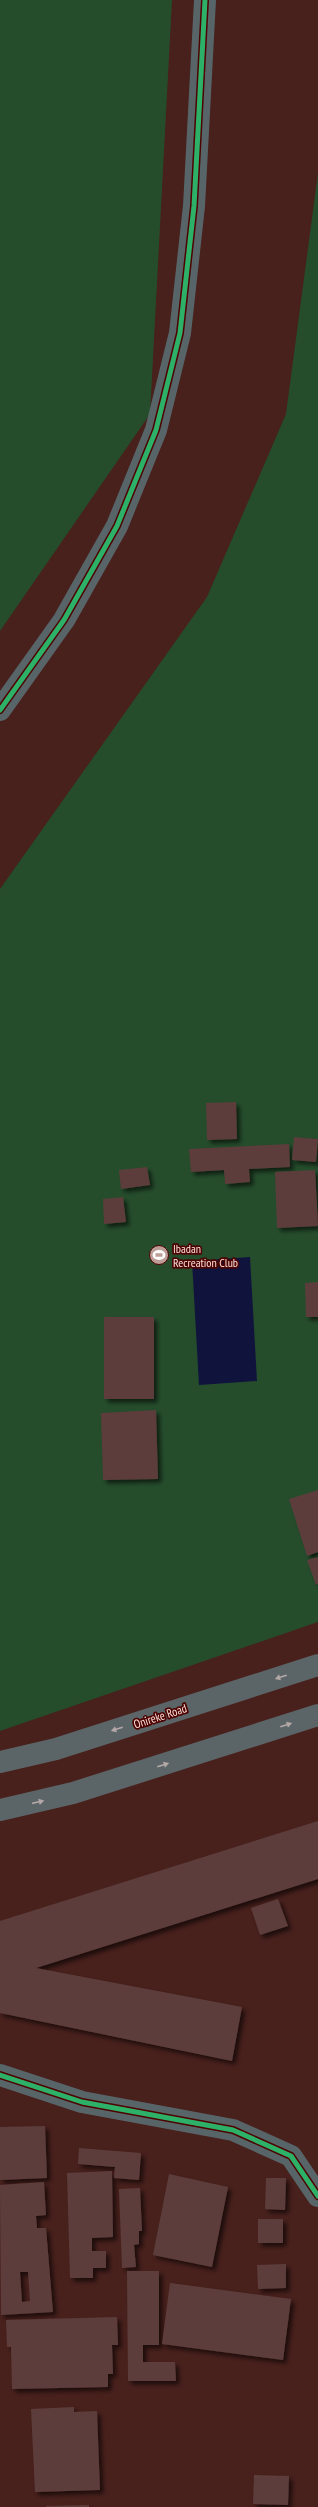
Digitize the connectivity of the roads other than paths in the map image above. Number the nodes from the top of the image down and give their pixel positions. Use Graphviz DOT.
graph roads {
  1 [pos="205,0"];
  2 [pos="0,710"];
  3 [pos="318,1665"];
  4 [pos="318,1715"];
  5 [pos="0,1762"];
  6 [pos="0,1810"];
  7 [pos="0,2075"];
  8 [pos="318,2196"];
  1 -- 2 [label="street"];
  3 -- 5 [label="main road, Onireke Road, one-way"];
  6 -- 4 [label="main road, one-way"];
  7 -- 8 [label="street"];
}
